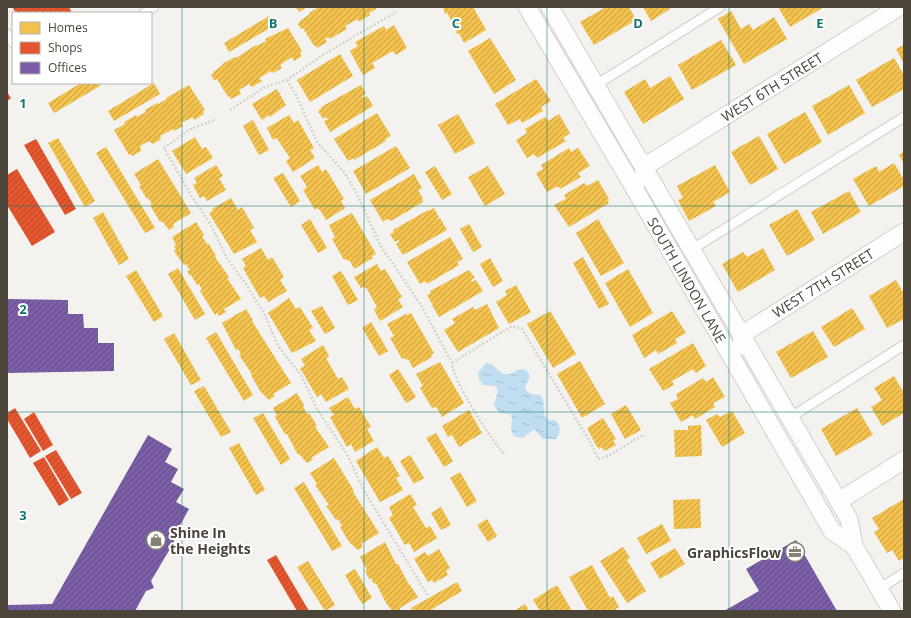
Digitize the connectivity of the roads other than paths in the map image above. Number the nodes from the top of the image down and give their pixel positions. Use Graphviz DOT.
graph roads {
  1 [pos="527,7"];
  2 [pos="549,7"];
  3 [pos="720,7"];
  4 [pos="899,7"];
  5 [pos="560,64"];
  6 [pos="596,85"];
  7 [pos="904,117"];
  8 [pos="644,167"];
  9 [pos="654,224"];
  10 [pos="904,232"];
  11 [pos="691,250"];
  12 [pos="741,335"];
  13 [pos="904,345"];
  14 [pos="750,388"];
  15 [pos="791,417"];
  16 [pos="774,430"];
  17 [pos="904,460"];
  18 [pos="839,501"];
  19 [pos="854,546"];
  20 [pos="904,573"];
  21 [pos="879,589"];
  22 [pos="892,611"];
  1 -- 5 [label="street, SOUTH LINDON LANE"];
  2 -- 5 [label="street"];
  2 -- 6 [label="street, SOUTH LINDON LANE"];
  3 -- 6 [label="lane"];
  4 -- 8 [label="street, WEST 6TH STREET"];
  5 -- 9 [label="street, SOUTH LINDON LANE"];
  6 -- 8 [label="street, SOUTH LINDON LANE"];
  7 -- 11 [label="lane"];
  8 -- 9 [label="street"];
  8 -- 11 [label="street, SOUTH LINDON LANE"];
  9 -- 14 [label="street, SOUTH LINDON LANE"];
  10 -- 12 [label="street, WEST 7TH STREET"];
  11 -- 12 [label="street, SOUTH LINDON LANE"];
  12 -- 14 [label="street"];
  12 -- 15 [label="street, SOUTH LINDON LANE"];
  13 -- 15 [label="lane"];
  14 -- 16 [label="street, SOUTH LINDON LANE"];
  15 -- 18 [label="street, SOUTH LINDON LANE"];
  16 -- 18 [label="street"];
  16 -- 19 [label="street, SOUTH LINDON LANE"];
  17 -- 18 [label="street"];
  18 -- 19 [label="street, SOUTH LINDON LANE"];
  19 -- 21 [label="street, SOUTH LINDON LANE"];
  20 -- 21 [label="lane"];
  21 -- 22 [label="street, SOUTH LINDON LANE"];
}
